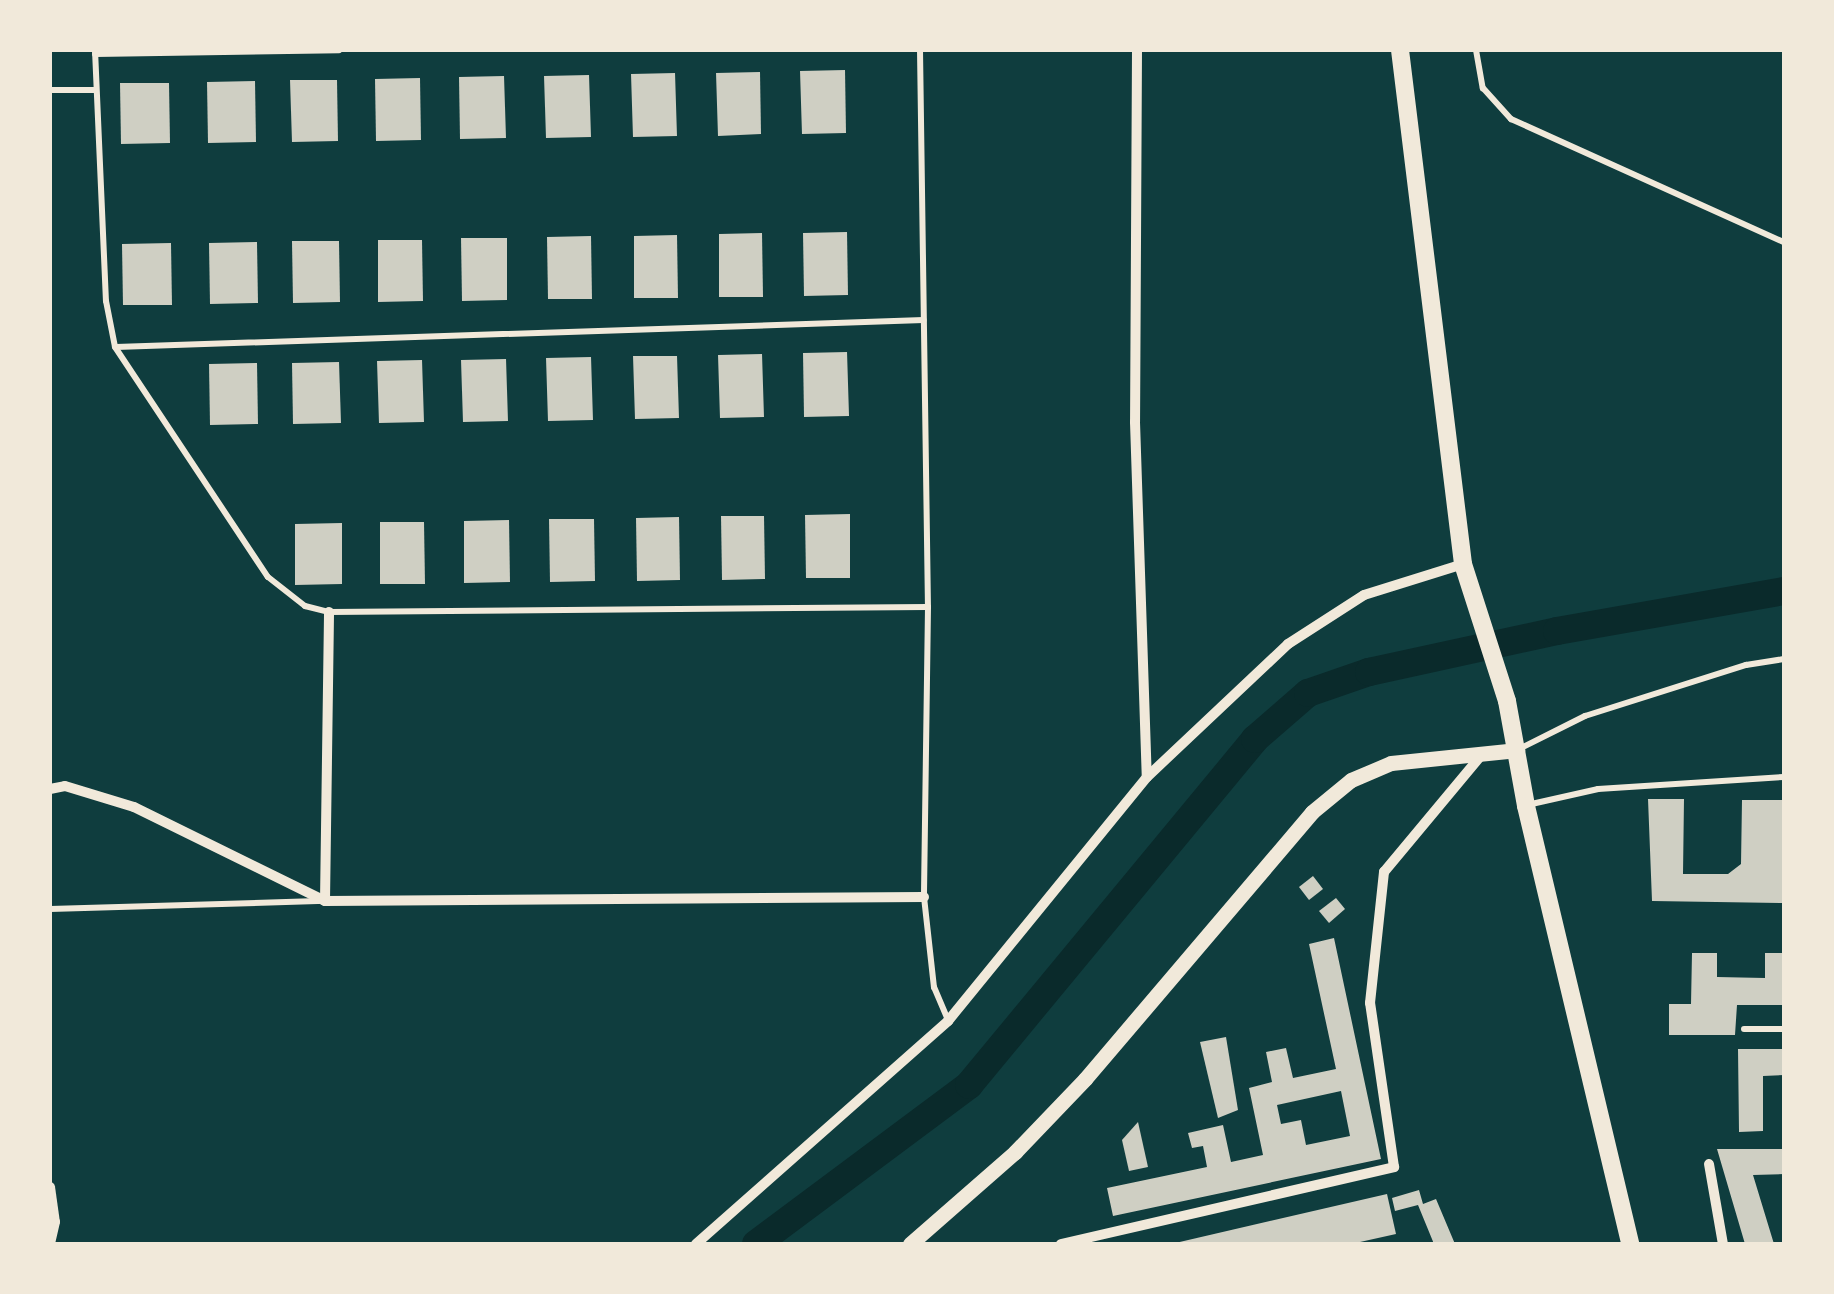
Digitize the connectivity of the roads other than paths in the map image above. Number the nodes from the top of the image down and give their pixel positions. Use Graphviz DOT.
graph roads {
  1 [pos="339,50"];
  2 [pos="920,50"];
  3 [pos="1138,50"];
  4 [pos="1400,50"];
  5 [pos="1476,50"];
  6 [pos="95,52"];
  7 [pos="50,90"];
  8 [pos="96,90"];
  9 [pos="1784,242"];
  10 [pos="924,320"];
  11 [pos="115,347"];
  12 [pos="1463,564"];
  13 [pos="928,607"];
  14 [pos="329,612"];
  15 [pos="1784,659"];
  16 [pos="1517,750"];
  17 [pos="1479,758"];
  18 [pos="1147,777"];
  19 [pos="1784,777"];
  20 [pos="50,789"];
  21 [pos="1526,806"];
  22 [pos="924,897"];
  23 [pos="324,901"];
  24 [pos="50,909"];
  25 [pos="948,1020"];
  26 [pos="1744,1029"];
  27 [pos="1784,1029"];
  28 [pos="1709,1164"];
  29 [pos="50,1188"];
  30 [pos="1116,1232"];
  31 [pos="50,1244"];
  32 [pos="696,1244"];
  33 [pos="910,1244"];
  34 [pos="1062,1244"];
  35 [pos="1109,1244"];
  36 [pos="1630,1244"];
  37 [pos="1723,1244"];
  1 -- 6 [label="lane"];
  2 -- 10 [label="lane"];
  3 -- 18 [label="street"];
  4 -- 12 [label="main road"];
  5 -- 9 [label="lane"];
  6 -- 8 [label="lane"];
  7 -- 8 [label="lane"];
  8 -- 11 [label="lane"];
  10 -- 11 [label="lane"];
  10 -- 13 [label="lane"];
  11 -- 14 [label="lane"];
  12 -- 16 [label="main road"];
  12 -- 18 [label="street"];
  13 -- 14 [label="lane"];
  13 -- 22 [label="lane"];
  14 -- 23 [label="street"];
  15 -- 16 [label="lane"];
  16 -- 17 [label="main road"];
  16 -- 21 [label="main road"];
  17 -- 30 [label="street"];
  17 -- 33 [label="main road"];
  18 -- 25 [label="street"];
  19 -- 21 [label="lane"];
  20 -- 23 [label="street"];
  21 -- 36 [label="main road"];
  22 -- 23 [label="street"];
  22 -- 25 [label="lane"];
  23 -- 24 [label="lane"];
  25 -- 32 [label="street"];
  26 -- 27 [label="lane"];
  28 -- 37 [label="street"];
  29 -- 31 [label="street"];
  30 -- 34 [label="street"];
  30 -- 35 [label="street"];
}
